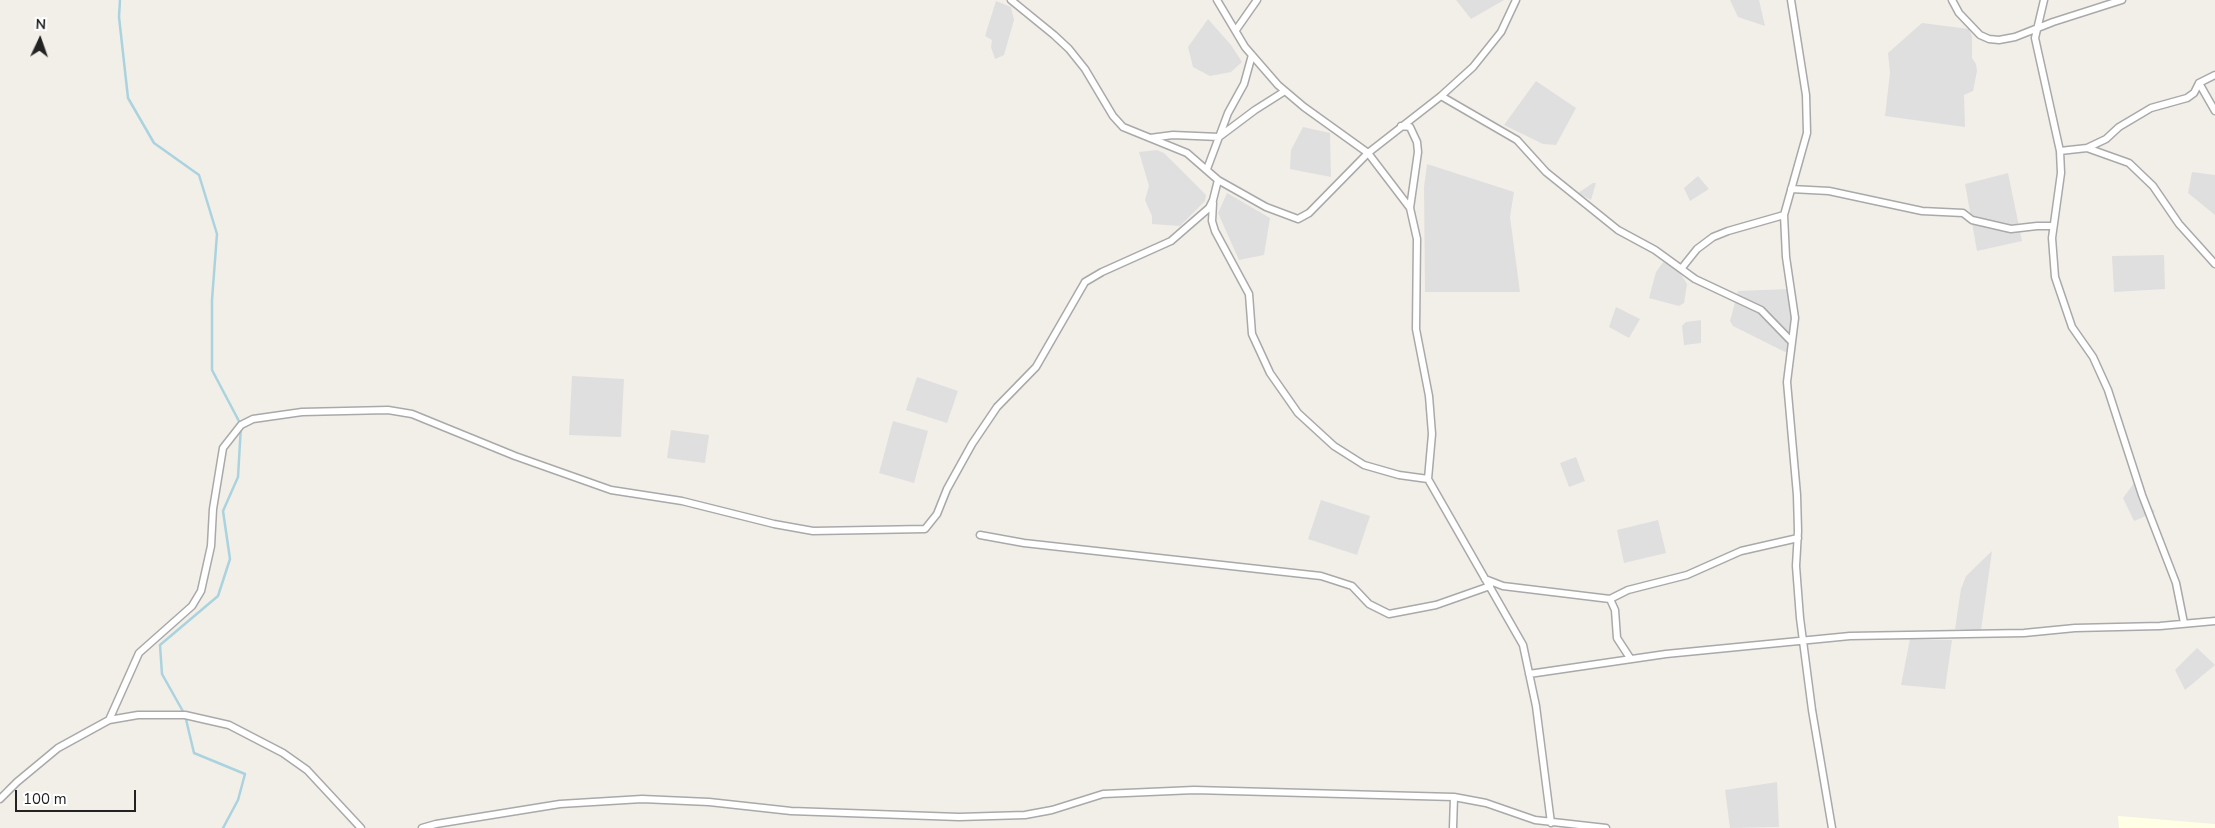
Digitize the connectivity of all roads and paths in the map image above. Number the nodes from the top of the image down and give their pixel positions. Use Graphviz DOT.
graph roads {
  1 [pos="1011,0"];
  2 [pos="1217,0"];
  3 [pos="1257,0"];
  4 [pos="1516,0"];
  5 [pos="1791,0"];
  6 [pos="1952,0"];
  7 [pos="2044,0"];
  8 [pos="2122,0"];
  9 [pos="2036,29"];
  10 [pos="1236,30"];
  11 [pos="1252,55"];
  12 [pos="2215,75"];
  13 [pos="2199,83"];
  14 [pos="1285,91"];
  15 [pos="1441,96"];
  16 [pos="2215,111"];
  17 [pos="1401,126"];
  18 [pos="1219,137"];
  19 [pos="1146,138"];
  20 [pos="2087,148"];
  21 [pos="2060,151"];
  22 [pos="1368,153"];
  23 [pos="1207,169"];
  24 [pos="1218,180"];
  25 [pos="1791,189"];
  26 [pos="1214,200"];
  27 [pos="1410,208"];
  28 [pos="1784,215"];
  29 [pos="2053,226"];
  30 [pos="2215,264"];
  31 [pos="1680,269"];
  32 [pos="1792,342"];
  33 [pos="1428,479"];
  34 [pos="980,535"];
  35 [pos="1798,538"];
  36 [pos="1485,579"];
  37 [pos="1490,586"];
  38 [pos="1610,600"];
  39 [pos="2215,621"];
  40 [pos="2184,623"];
  41 [pos="1804,641"];
  42 [pos="1630,658"];
  43 [pos="1529,674"];
  44 [pos="109,720"];
  45 [pos="1454,796"];
  46 [pos="0,799"];
  47 [pos="1551,823"];
  48 [pos="361,828"];
  49 [pos="422,828"];
  50 [pos="1453,828"];
  51 [pos="1606,828"];
  52 [pos="1832,828"];
  1 -- 19 [label="street"];
  2 -- 10 [label="street"];
  3 -- 10 [label="street"];
  4 -- 15 [label="street"];
  5 -- 25 [label="street"];
  6 -- 9 [label="street"];
  7 -- 9 [label="street"];
  8 -- 9 [label="street"];
  9 -- 21 [label="street"];
  10 -- 11 [label="street"];
  11 -- 14 [label="street"];
  11 -- 18 [label="street"];
  12 -- 13 [label="street"];
  13 -- 16 [label="street"];
  13 -- 20 [label="street"];
  14 -- 18 [label="street"];
  14 -- 22 [label="street"];
  15 -- 17 [label="street"];
  15 -- 31 [label="street"];
  17 -- 22 [label="street"];
  17 -- 27 [label="street"];
  18 -- 19 [label="street"];
  18 -- 23 [label="street"];
  19 -- 23 [label="street"];
  20 -- 21 [label="street"];
  20 -- 30 [label="street"];
  21 -- 29 [label="street"];
  22 -- 24 [label="street"];
  22 -- 27 [label="street"];
  23 -- 24 [label="street"];
  24 -- 26 [label="street"];
  25 -- 28 [label="street"];
  25 -- 29 [label="street"];
  26 -- 33 [label="street"];
  26 -- 44 [label="street"];
  27 -- 33 [label="street"];
  28 -- 31 [label="street"];
  28 -- 32 [label="street"];
  29 -- 40 [label="street"];
  31 -- 32 [label="street"];
  32 -- 35 [label="street"];
  33 -- 36 [label="street"];
  34 -- 37 [label="street"];
  35 -- 38 [label="street"];
  35 -- 41 [label="street"];
  36 -- 37 [label="street"];
  36 -- 38 [label="street"];
  37 -- 43 [label="street"];
  38 -- 42 [label="street"];
  39 -- 40 [label="street"];
  40 -- 41 [label="street"];
  41 -- 42 [label="street"];
  41 -- 52 [label="street"];
  42 -- 43 [label="street"];
  43 -- 47 [label="street"];
  44 -- 46 [label="street"];
  44 -- 48 [label="street"];
  45 -- 47 [label="street"];
  45 -- 49 [label="street"];
  45 -- 50 [label="street"];
  47 -- 51 [label="street"];
}
